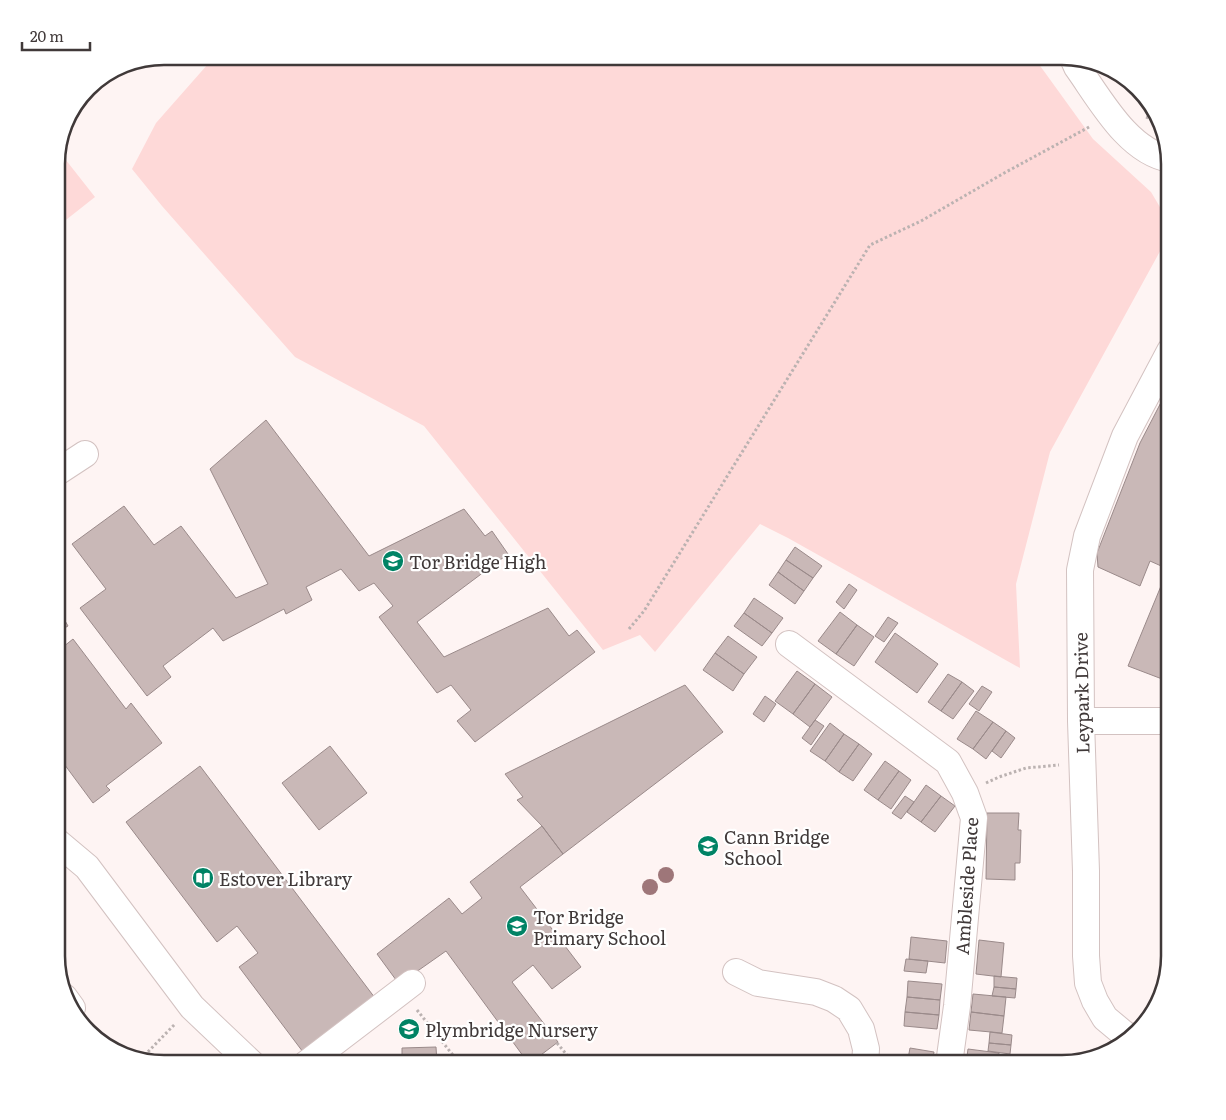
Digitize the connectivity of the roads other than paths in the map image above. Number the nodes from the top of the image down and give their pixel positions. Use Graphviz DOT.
graph roads {
  1 [pos="1077,66"];
  2 [pos="1161,157"];
  3 [pos="1161,369"];
  4 [pos="84,454"];
  5 [pos="65,467"];
  6 [pos="789,644"];
  7 [pos="1081,721"];
  8 [pos="1161,721"];
  9 [pos="65,848"];
  10 [pos="736,972"];
  11 [pos="407,987"];
  12 [pos="1123,1033"];
  13 [pos="243,1055"];
  14 [pos="318,1055"];
  15 [pos="866,1055"];
  16 [pos="950,1055"];
  1 -- 2 [label="street"];
  3 -- 7 [label="street, Leypark Drive"];
  4 -- 5 [label="street"];
  6 -- 16 [label="street, Ambleside Place"];
  7 -- 8 [label="street"];
  7 -- 12 [label="street, Leypark Drive"];
  9 -- 13 [label="street"];
  10 -- 15 [label="street"];
  11 -- 14 [label="street"];
}
